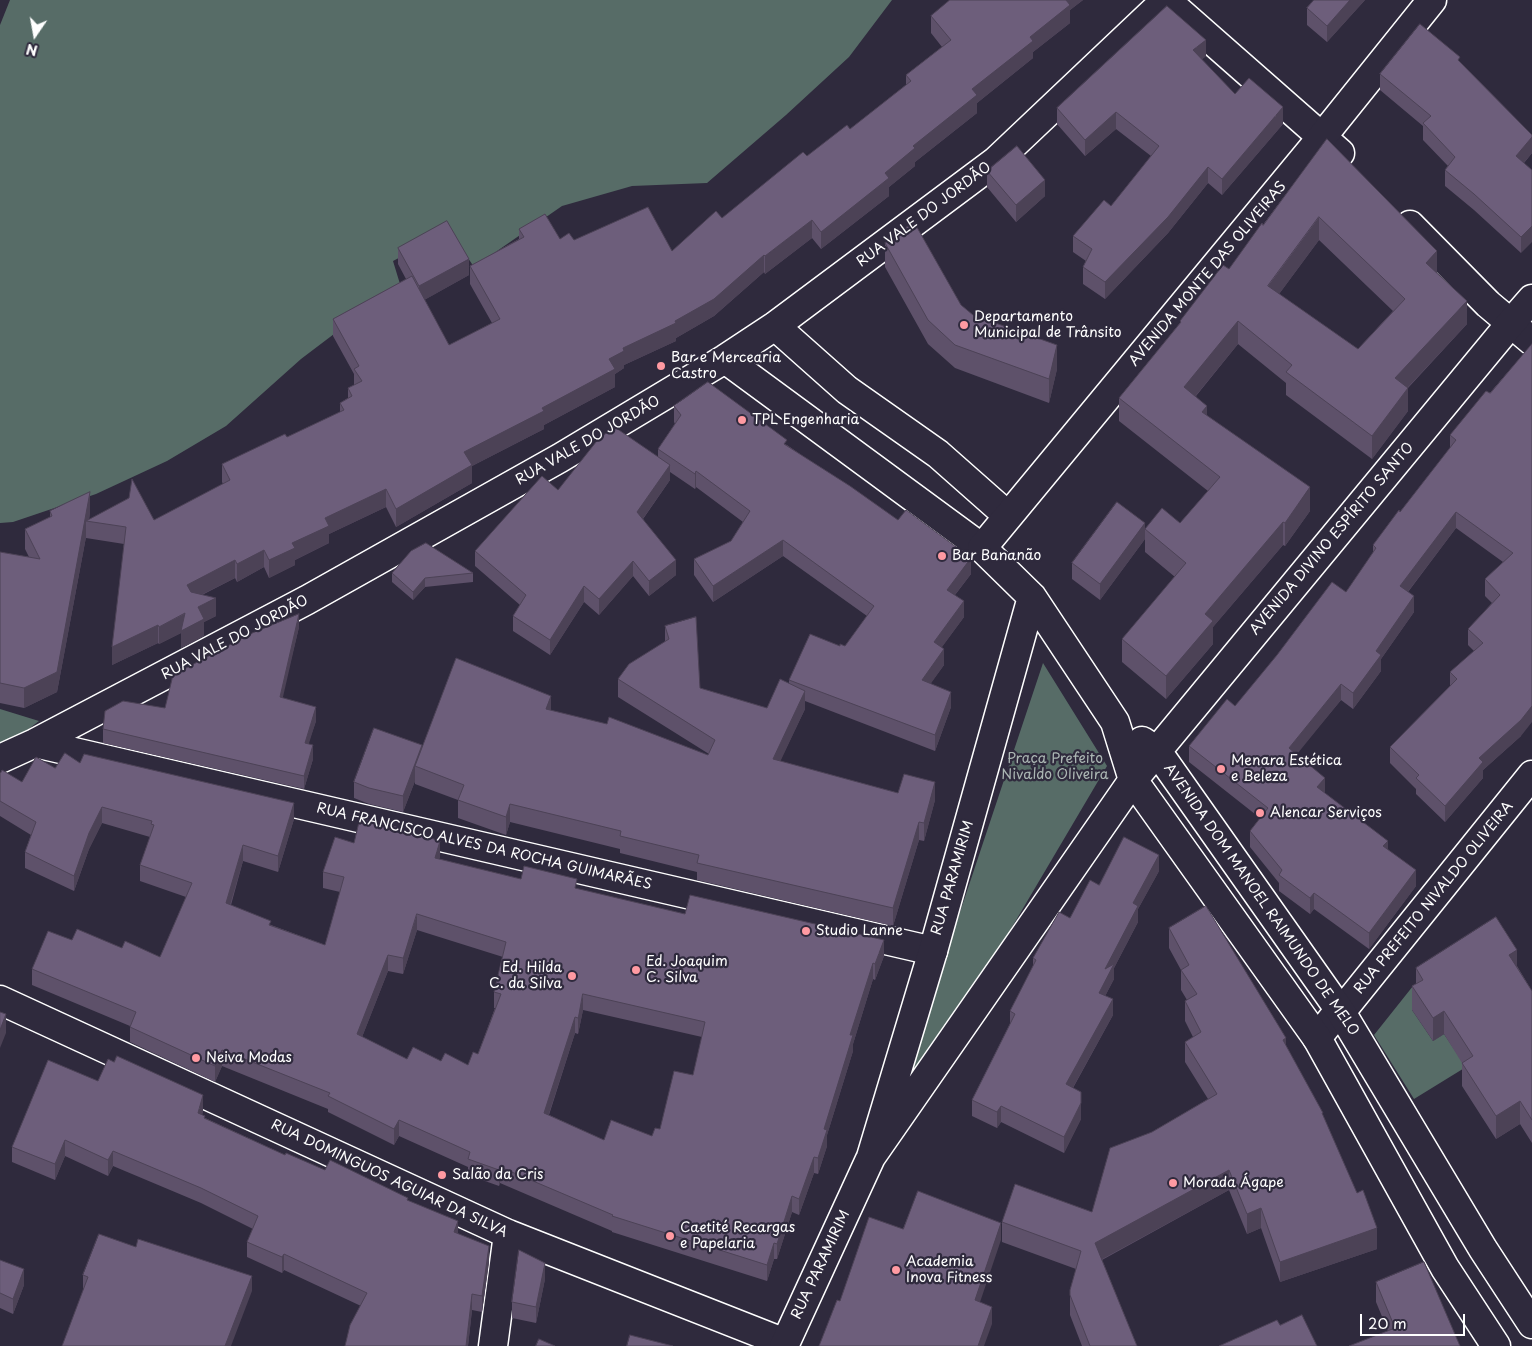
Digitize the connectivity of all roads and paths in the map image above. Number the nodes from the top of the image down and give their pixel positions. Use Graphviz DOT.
graph roads {
  1 [pos="1166,0"];
  2 [pos="1432,0"];
  3 [pos="1322,137"];
  4 [pos="1356,169"];
  5 [pos="1391,205"];
  6 [pos="1532,299"];
  7 [pos="1511,323"];
  8 [pos="775,326"];
  9 [pos="1532,341"];
  10 [pos="725,359"];
  11 [pos="1007,515"];
  12 [pos="982,548"];
  13 [pos="1032,597"];
  14 [pos="1115,722"];
  15 [pos="35,743"];
  16 [pos="1157,752"];
  17 [pos="0,759"];
  18 [pos="1532,775"];
  19 [pos="1132,780"];
  20 [pos="933,951"];
  21 [pos="0,1000"];
  22 [pos="1330,1023"];
  23 [pos="871,1157"];
  24 [pos="508,1234"];
  25 [pos="1532,1324"];
  26 [pos="784,1345"];
  27 [pos="494,1346"];
  28 [pos="1496,1346"];
  1 -- 3 [label="street"];
  1 -- 8 [label="street, RUA VALE DO JORDÃO"];
  2 -- 3 [label="street, AVENIDA MONTE DAS OLIVEIRAS"];
  3 -- 4 [label="street"];
  3 -- 11 [label="street, AVENIDA MONTE DAS OLIVEIRAS"];
  5 -- 7 [label="street"];
  6 -- 7 [label="street, AVENIDA DIVINO ESPÍRITO SANTO"];
  7 -- 9 [label="street"];
  7 -- 16 [label="street, AVENIDA DIVINO ESPÍRITO SANTO"];
  8 -- 10 [label="street, RUA VALE DO JORDÃO"];
  8 -- 11 [label="street"];
  10 -- 12 [label="street, AVENIDA DOM MANOEL RAIMUNDO DE MELO"];
  10 -- 15 [label="street, RUA VALE DO JORDÃO"];
  11 -- 12 [label="street, AVENIDA MONTE DAS OLIVEIRAS"];
  12 -- 13 [label="street, AVENIDA DOM MANOEL RAIMUNDO DE MELO"];
  13 -- 14 [label="street, AVENIDA DOM MANOEL RAIMUNDO DE MELO"];
  13 -- 20 [label="street, RUA PARAMIRIM"];
  14 -- 16 [label="street, AVENIDA DOM MANOEL RAIMUNDO DE MELO"];
  14 -- 19 [label="street, AVENIDA DOM MANOEL RAIMUNDO DE MELO"];
  15 -- 17 [label="street, RUA VALE DO JORDÃO"];
  15 -- 20 [label="street, RUA FRANCISCO ALVES DA ROCHA GUIMARÃES"];
  16 -- 19 [label="street, AVENIDA DIVINO ESPÍRITO SANTO"];
  16 -- 22 [label="street, AVENIDA DOM MANOEL RAIMUNDO DE MELO"];
  18 -- 22 [label="street, RUA PREFEITO NIVALDO OLIVEIRA"];
  19 -- 22 [label="street, AVENIDA DOM MANOEL RAIMUNDO DE MELO"];
  19 -- 23 [label="street, RUA PARAMIRIM"];
  20 -- 23 [label="street, RUA PARAMIRIM"];
  21 -- 24 [label="street, RUA DOMINGUOS AGUIAR DA SILVA"];
  22 -- 25 [label="street, AVENIDA DOM MANOEL RAIMUNDO DE MELO"];
  22 -- 28 [label="street, AVENIDA DOM MANOEL RAIMUNDO DE MELO"];
  23 -- 26 [label="street, RUA PARAMIRIM"];
  24 -- 26 [label="street, RUA DOMINGUOS AGUIAR DA SILVA"];
  24 -- 27 [label="street"];
}
